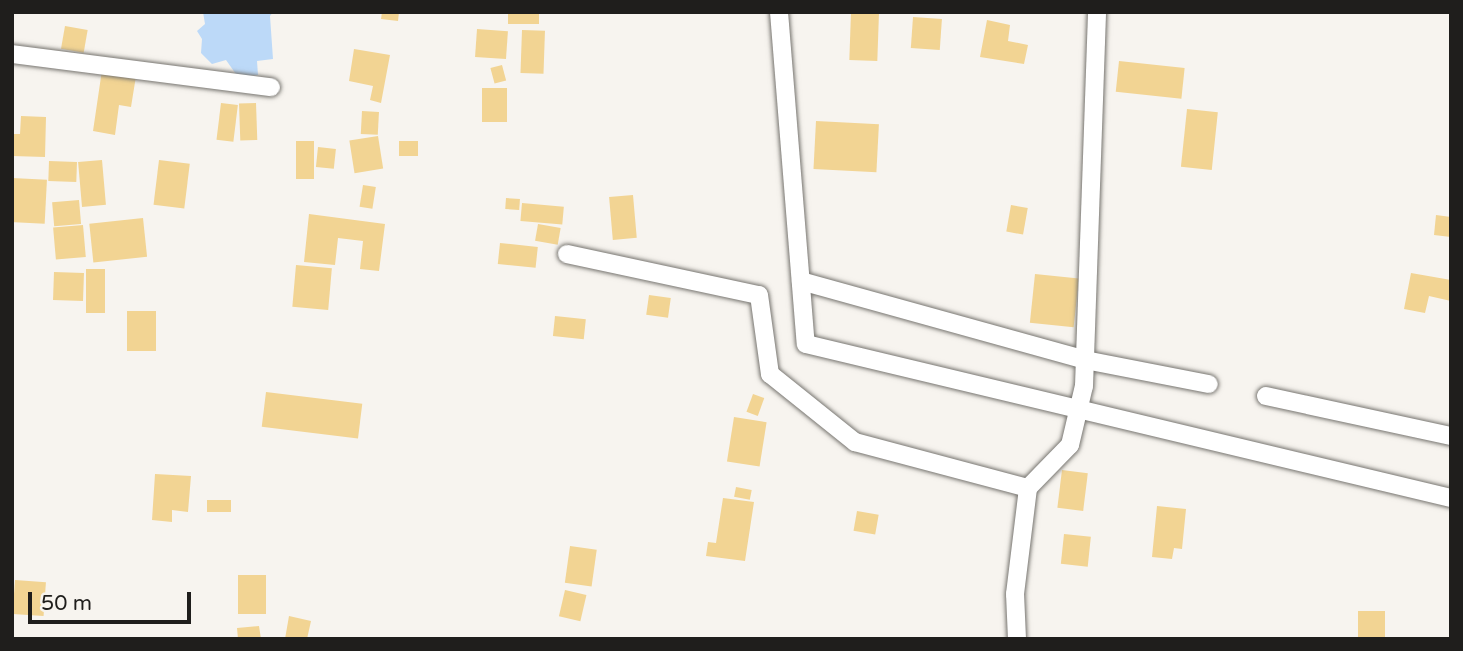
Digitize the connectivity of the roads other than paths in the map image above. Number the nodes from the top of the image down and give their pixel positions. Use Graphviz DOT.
graph roads {
  1 [pos="779,12"];
  2 [pos="1097,12"];
  3 [pos="12,54"];
  4 [pos="271,87"];
  5 [pos="567,254"];
  6 [pos="801,281"];
  7 [pos="1085,360"];
  8 [pos="1209,384"];
  9 [pos="1266,396"];
  10 [pos="1078,411"];
  11 [pos="1451,436"];
  12 [pos="1028,488"];
  13 [pos="1451,498"];
  14 [pos="1017,639"];
  1 -- 6 [label="street"];
  2 -- 7 [label="street"];
  3 -- 4 [label="street"];
  5 -- 12 [label="street"];
  6 -- 7 [label="street"];
  6 -- 10 [label="street"];
  7 -- 8 [label="street"];
  7 -- 10 [label="street"];
  9 -- 11 [label="street"];
  10 -- 12 [label="street"];
  10 -- 13 [label="street"];
  12 -- 14 [label="street"];
}
